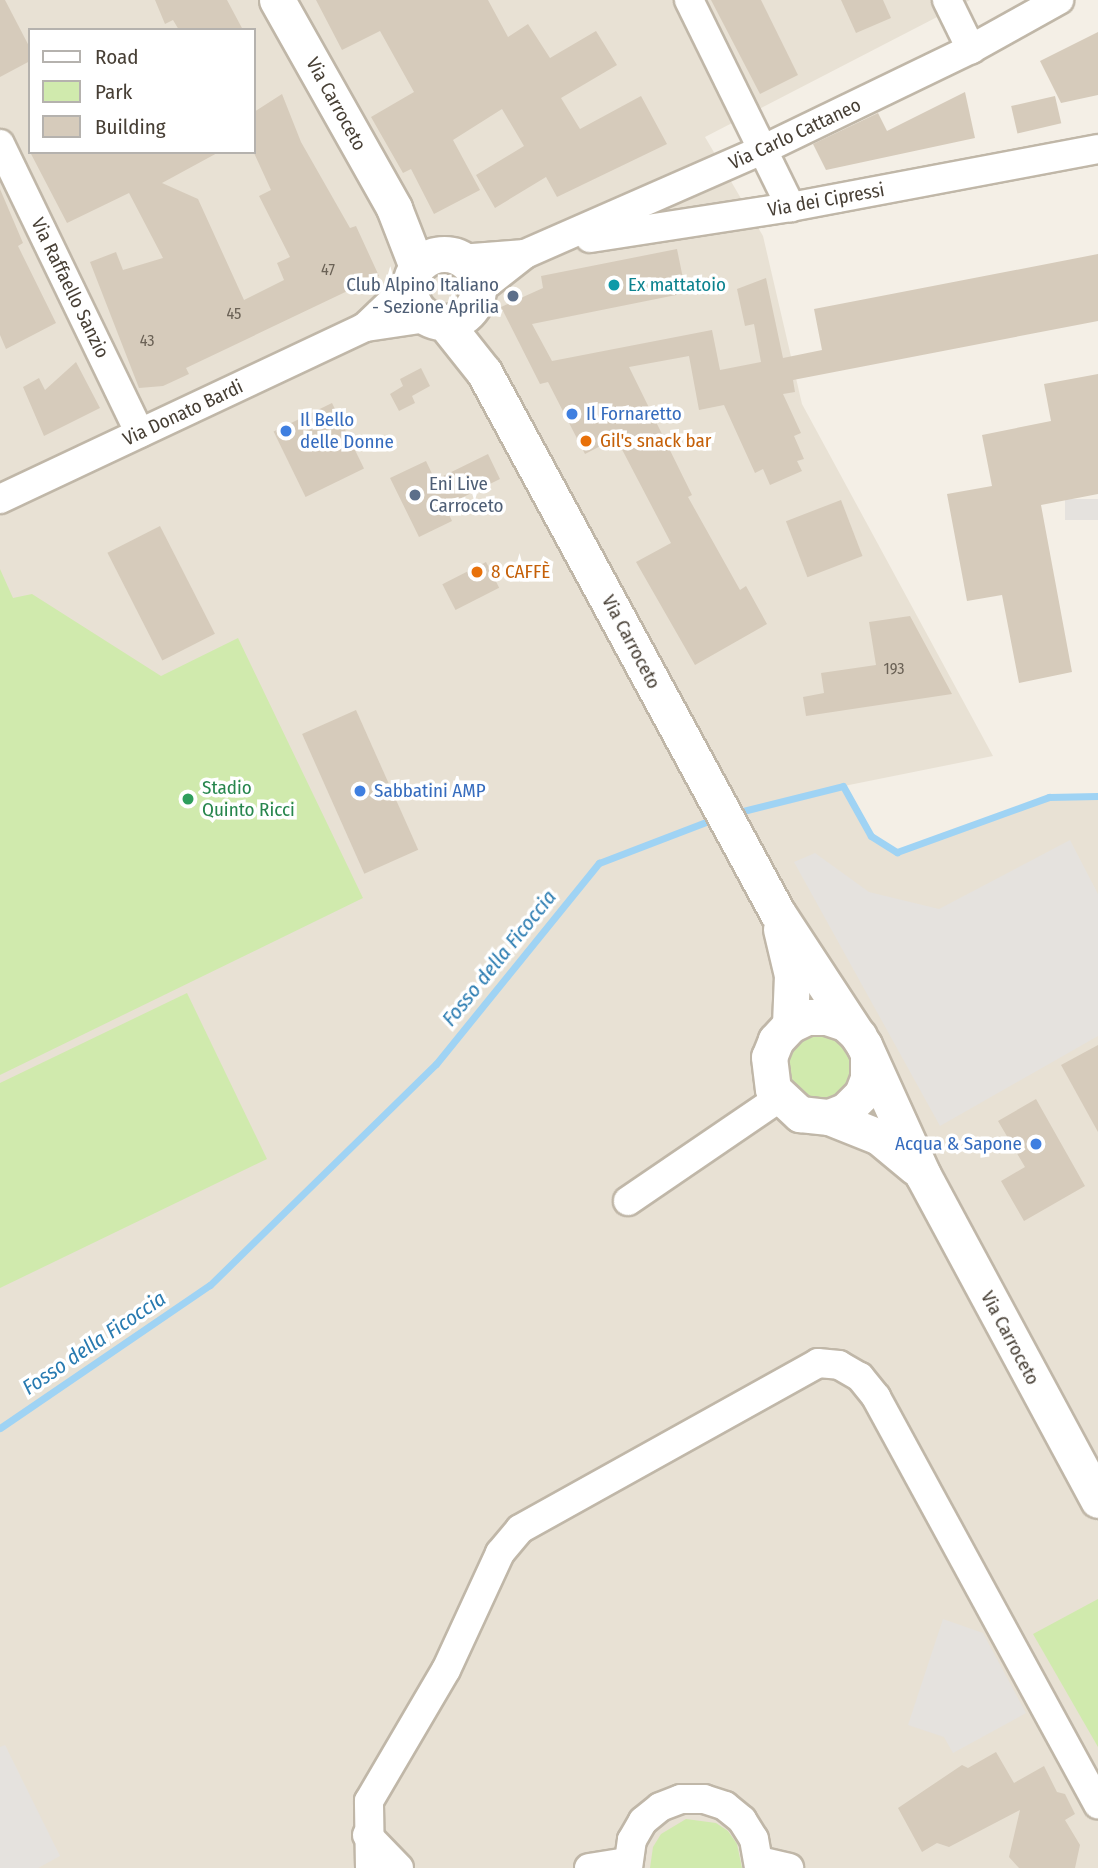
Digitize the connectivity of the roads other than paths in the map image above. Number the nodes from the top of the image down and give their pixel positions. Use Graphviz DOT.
graph roads {
  1 [pos="277,0"];
  2 [pos="689,0"];
  3 [pos="947,0"];
  4 [pos="1059,0"];
  5 [pos="971,49"];
  6 [pos="0,144"];
  7 [pos="764,149"];
  8 [pos="1098,149"];
  9 [pos="791,207"];
  10 [pos="553,243"];
  11 [pos="525,254"];
  12 [pos="432,266"];
  13 [pos="477,296"];
  14 [pos="436,320"];
  15 [pos="365,327"];
  16 [pos="484,372"];
  17 [pos="140,433"];
  18 [pos="0,499"];
  19 [pos="777,912"];
  20 [pos="790,1025"];
  21 [pos="863,1045"];
  22 [pos="779,1098"];
  23 [pos="829,1117"];
  24 [pos="923,1175"];
  25 [pos="628,1201"];
  26 [pos="1098,1500"];
  27 [pos="1098,1804"];
  28 [pos="367,1835"];
  29 [pos="759,1864"];
  30 [pos="628,1865"];
  31 [pos="370,1868"];
  32 [pos="399,1868"];
  33 [pos="589,1868"];
  34 [pos="789,1868"];
  1 -- 12 [label="street, Via Carroceto"];
  2 -- 7 [label="street"];
  3 -- 5 [label="street"];
  4 -- 5 [label="street, Via Carlo Cattaneo"];
  5 -- 7 [label="street, Via Carlo Cattaneo"];
  6 -- 17 [label="street, Via Raffaello Sanzio"];
  7 -- 9 [label="street"];
  7 -- 10 [label="street, Via Carlo Cattaneo"];
  8 -- 9 [label="street, Via dei Cipressi"];
  9 -- 10 [label="street, Via dei Cipressi"];
  10 -- 11 [label="street, Via Carlo Cattaneo"];
  11 -- 12 [label="street, Via Carlo Cattaneo"];
  11 -- 13 [label="street, Via Carlo Cattaneo"];
  12 -- 13 [label="street"];
  12 -- 14 [label="street"];
  12 -- 15 [label="street, Via Donato Bardi"];
  13 -- 14 [label="street"];
  13 -- 16 [label="street, Via Carroceto"];
  14 -- 15 [label="street, Via Donato Bardi"];
  14 -- 16 [label="street, Via Carroceto"];
  15 -- 17 [label="street, Via Donato Bardi"];
  16 -- 19 [label="street, Via Carroceto"];
  17 -- 18 [label="street, Via Donato Bardi"];
  19 -- 20 [label="street, Via Carroceto"];
  19 -- 21 [label="street, Via Carroceto"];
  20 -- 21 [label="street"];
  20 -- 22 [label="street"];
  21 -- 23 [label="street"];
  21 -- 24 [label="street, Via Carroceto"];
  22 -- 23 [label="street, Via Carroceto"];
  22 -- 25 [label="street"];
  23 -- 24 [label="street, Via Carroceto"];
  24 -- 26 [label="street, Via Carroceto"];
  27 -- 28 [label="street"];
  28 -- 31 [label="street"];
  28 -- 32 [label="street"];
  29 -- 30 [label="street"];
  29 -- 34 [label="street"];
  30 -- 33 [label="street"];
}
